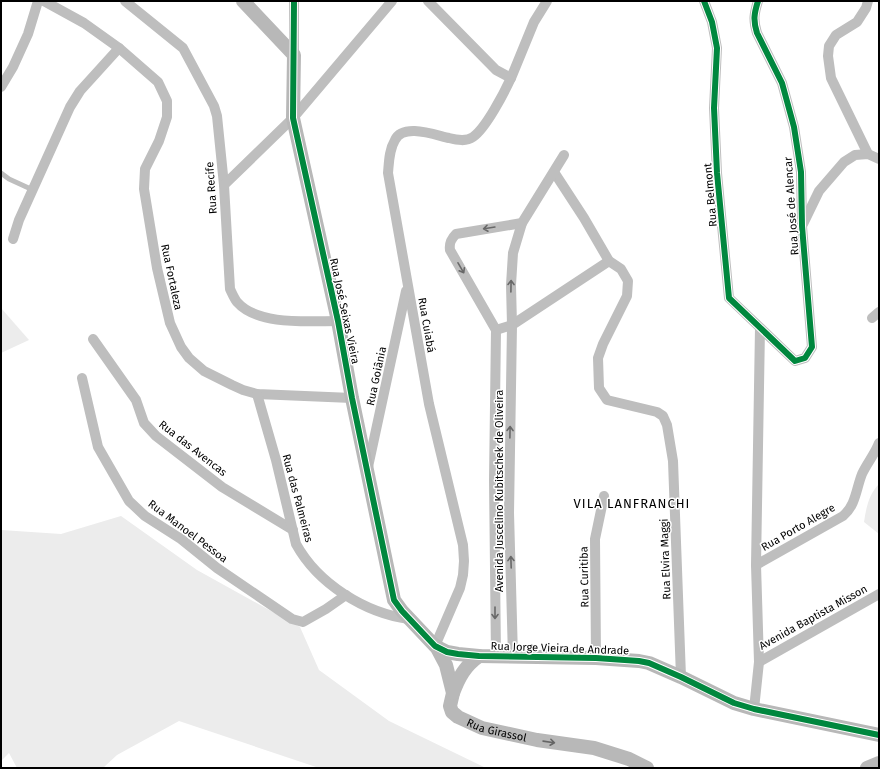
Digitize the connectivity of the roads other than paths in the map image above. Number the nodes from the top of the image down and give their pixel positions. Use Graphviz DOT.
graph roads {
  1 [pos="38,1"];
  2 [pos="44,1"];
  3 [pos="125,1"];
  4 [pos="243,1"];
  5 [pos="294,1"];
  6 [pos="392,1"];
  7 [pos="428,1"];
  8 [pos="547,1"];
  9 [pos="704,1"];
  10 [pos="758,1"];
  11 [pos="868,1"];
  12 [pos="119,48"];
  13 [pos="294,56"];
  14 [pos="511,78"];
  15 [pos="1,87"];
  16 [pos="293,118"];
  17 [pos="868,154"];
  18 [pos="564,155"];
  19 [pos="879,159"];
  20 [pos="554,172"];
  21 [pos="1,173"];
  22 [pos="224,185"];
  23 [pos="33,190"];
  24 [pos="522,223"];
  25 [pos="802,226"];
  26 [pos="13,239"];
  27 [pos="609,261"];
  28 [pos="407,285"];
  29 [pos="338,321"];
  30 [pos="512,325"];
  31 [pos="760,328"];
  32 [pos="496,330"];
  33 [pos="93,339"];
  34 [pos="795,361"];
  35 [pos="82,378"];
  36 [pos="257,394"];
  37 [pos="352,398"];
  38 [pos="879,443"];
  39 [pos="368,471"];
  40 [pos="604,496"];
  41 [pos="509,513"];
  42 [pos="494,514"];
  43 [pos="293,530"];
  44 [pos="756,565"];
  45 [pos="879,594"];
  46 [pos="346,595"];
  47 [pos="409,619"];
  48 [pos="436,646"];
  49 [pos="479,656"];
  50 [pos="496,656"];
  51 [pos="513,657"];
  52 [pos="596,658"];
  53 [pos="759,662"];
  54 [pos="682,677"];
  55 [pos="453,693"];
  56 [pos="754,709"];
  57 [pos="879,734"];
  58 [pos="879,763"];
  59 [pos="647,768"];
  60 [pos="867,768"];
  1 -- 15 [label="street"];
  2 -- 12 [label="street, Rua Fortaleza"];
  3 -- 22 [label="street, Rua Recife"];
  4 -- 13 [label="street"];
  5 -- 13 [label="street, Rua José Seixas Vieira"];
  6 -- 16 [label="street"];
  7 -- 14 [label="street"];
  8 -- 14 [label="street"];
  9 -- 31 [label="street, Rua Belmont"];
  10 -- 25 [label="street, Rua José de Alencar"];
  11 -- 17 [label="street"];
  12 -- 23 [label="street"];
  12 -- 36 [label="street, Rua Fortaleza"];
  13 -- 16 [label="street, Rua José Seixas Vieira"];
  14 -- 28 [label="street, Rua Cuiabá"];
  16 -- 22 [label="street"];
  16 -- 29 [label="street, Rua José Seixas Vieira"];
  17 -- 19 [label="street"];
  17 -- 25 [label="street"];
  18 -- 20 [label="street, Avenida Juscelino Kubitschek de Oliveira"];
  20 -- 24 [label="street, Avenida Juscelino Kubitschek de Oliveira"];
  20 -- 27 [label="street, Rua Elvira Maggi"];
  21 -- 23 [label="lane"];
  22 -- 29 [label="street, Rua Recife"];
  23 -- 26 [label="street"];
  30 -- 24 [label="street, Avenida Juscelino Kubitschek de Oliveira, one-way"];
  24 -- 32 [label="street, one-way"];
  25 -- 34 [label="street, Rua José de Alencar"];
  27 -- 30 [label="street"];
  27 -- 54 [label="street, Rua Elvira Maggi"];
  28 -- 39 [label="street, Rua Goiânia"];
  28 -- 48 [label="street, Rua Cuiabá"];
  29 -- 37 [label="street, Rua José Seixas Vieira"];
  30 -- 32 [label="street"];
  41 -- 30 [label="street, Avenida Juscelino Kubitschek de Oliveira, one-way"];
  31 -- 34 [label="street, Rua Belmont"];
  31 -- 44 [label="street"];
  32 -- 42 [label="street, Avenida Juscelino Kubitschek de Oliveira"];
  33 -- 43 [label="street, Rua das Avencas"];
  35 -- 46 [label="street, Rua Manoel Pessoa"];
  36 -- 37 [label="street, Rua Fortaleza"];
  36 -- 43 [label="street, Rua das Palmeiras"];
  37 -- 39 [label="street, Rua José Seixas Vieira"];
  38 -- 44 [label="street, Rua Porto Alegre"];
  39 -- 47 [label="street, Rua José Seixas Vieira"];
  40 -- 52 [label="street, Rua Curitiba"];
  41 -- 42 [label="street"];
  51 -- 41 [label="street, Avenida Juscelino Kubitschek de Oliveira, one-way"];
  42 -- 50 [label="street, Avenida Juscelino Kubitschek de Oliveira, one-way"];
  43 -- 46 [label="street, Rua das Palmeiras"];
  44 -- 53 [label="street"];
  45 -- 53 [label="street, Avenida Baptista Misson"];
  46 -- 47 [label="street, Rua das Palmeiras"];
  47 -- 48 [label="street, Rua Jorge Vieira de Andrade"];
  48 -- 49 [label="street, Rua Jorge Vieira de Andrade"];
  48 -- 55 [label="street, Rua Girassol"];
  49 -- 50 [label="street, Rua Jorge Vieira de Andrade"];
  49 -- 55 [label="street"];
  50 -- 51 [label="street, Rua Jorge Vieira de Andrade"];
  51 -- 52 [label="street, Rua Jorge Vieira de Andrade"];
  52 -- 54 [label="street, Rua Jorge Vieira de Andrade"];
  53 -- 56 [label="street"];
  54 -- 56 [label="street, Rua Jorge Vieira de Andrade"];
  55 -- 59 [label="street, Rua Girassol, one-way"];
  56 -- 57 [label="street, Rua Jorge Vieira de Andrade"];
  58 -- 60 [label="street"];
}
